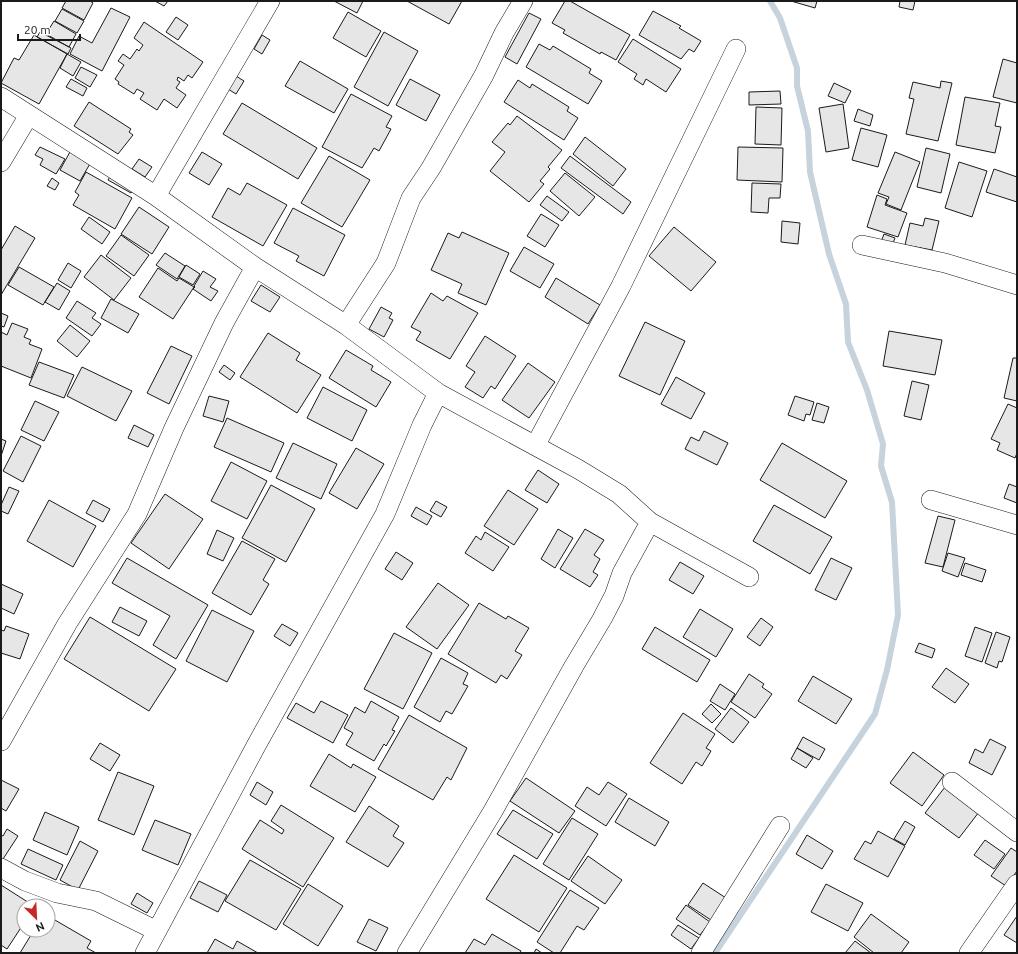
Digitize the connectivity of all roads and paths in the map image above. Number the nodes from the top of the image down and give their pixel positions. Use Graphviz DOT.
graph roads {
  1 [pos="270,1"];
  2 [pos="523,1"];
  3 [pos="736,49"];
  4 [pos="1,96"];
  5 [pos="29,115"];
  6 [pos="1,162"];
  7 [pos="156,196"];
  8 [pos="862,245"];
  9 [pos="255,267"];
  10 [pos="1017,286"];
  11 [pos="346,324"];
  12 [pos="438,393"];
  13 [pos="535,446"];
  14 [pos="931,500"];
  15 [pos="650,522"];
  16 [pos="1017,525"];
  17 [pos="749,577"];
  18 [pos="1,741"];
  19 [pos="952,782"];
  20 [pos="780,826"];
  21 [pos="1017,832"];
  22 [pos="1,868"];
  23 [pos="1017,884"];
  24 [pos="157,931"];
  25 [pos="145,953"];
  26 [pos="407,953"];
  27 [pos="701,953"];
  28 [pos="969,953"];
  1 -- 7 [label="street"];
  2 -- 11 [label="street"];
  3 -- 13 [label="street"];
  4 -- 5 [label="street"];
  5 -- 6 [label="street"];
  5 -- 7 [label="street"];
  7 -- 9 [label="street"];
  8 -- 10 [label="street"];
  9 -- 11 [label="street"];
  9 -- 18 [label="street"];
  11 -- 12 [label="street"];
  12 -- 13 [label="street"];
  12 -- 24 [label="street"];
  13 -- 15 [label="street"];
  14 -- 16 [label="street"];
  15 -- 17 [label="street"];
  15 -- 26 [label="street"];
  19 -- 21 [label="street"];
  20 -- 27 [label="street"];
  22 -- 24 [label="street"];
  23 -- 28 [label="street"];
  24 -- 25 [label="street"];
}
